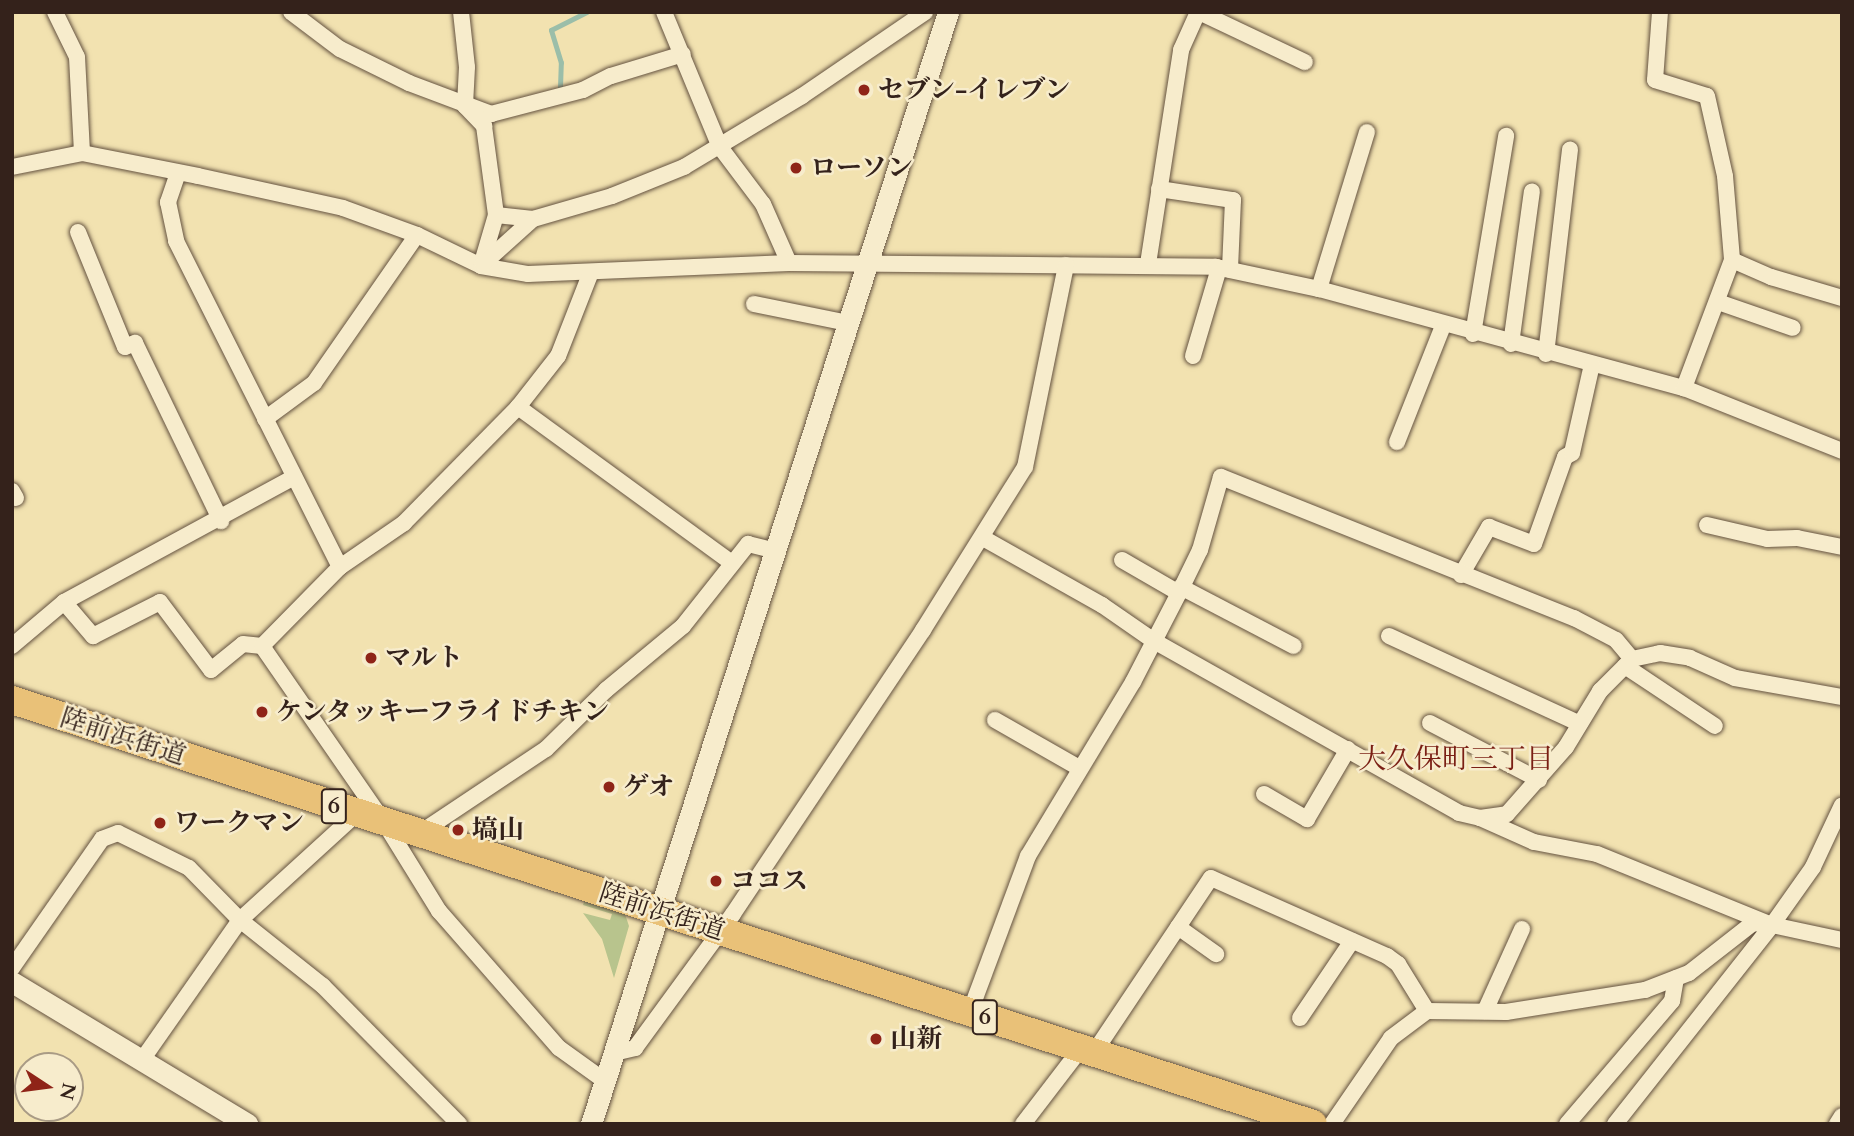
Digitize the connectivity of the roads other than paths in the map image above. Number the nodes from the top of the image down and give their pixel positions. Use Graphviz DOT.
graph roads {
  1 [pos="55,12"];
  2 [pos="291,12"];
  3 [pos="461,12"];
  4 [pos="664,12"];
  5 [pos="925,12"];
  6 [pos="948,12"];
  7 [pos="1198,12"];
  8 [pos="1660,12"];
  9 [pos="683,54"];
  10 [pos="1305,62"];
  11 [pos="465,106"];
  12 [pos="1367,132"];
  13 [pos="1506,136"];
  14 [pos="720,147"];
  15 [pos="1570,149"];
  16 [pos="82,153"];
  17 [pos="12,167"];
  18 [pos="178,173"];
  19 [pos="1159,188"];
  20 [pos="1532,191"];
  21 [pos="496,215"];
  22 [pos="533,219"];
  23 [pos="78,232"];
  24 [pos="417,235"];
  25 [pos="1732,260"];
  26 [pos="789,263"];
  27 [pos="867,264"];
  28 [pos="1148,264"];
  29 [pos="1066,265"];
  30 [pos="481,266"];
  31 [pos="1224,269"];
  32 [pos="591,272"];
  33 [pos="1319,289"];
  34 [pos="1842,298"];
  35 [pos="1718,302"];
  36 [pos="754,304"];
  37 [pos="848,323"];
  38 [pos="1443,326"];
  39 [pos="1793,328"];
  40 [pos="1473,334"];
  41 [pos="1511,344"];
  42 [pos="1546,354"];
  43 [pos="1193,355"];
  44 [pos="1592,364"];
  45 [pos="1684,388"];
  46 [pos="518,407"];
  47 [pos="265,419"];
  48 [pos="1396,442"];
  49 [pos="1842,451"];
  50 [pos="294,477"];
  51 [pos="221,521"];
  52 [pos="1707,525"];
  53 [pos="983,538"];
  54 [pos="1842,547"];
  55 [pos="776,551"];
  56 [pos="1122,560"];
  57 [pos="732,562"];
  58 [pos="340,567"];
  59 [pos="1461,575"];
  60 [pos="1180,590"];
  61 [pos="64,602"];
  62 [pos="1389,636"];
  63 [pos="1154,641"];
  64 [pos="12,646"];
  65 [pos="262,646"];
  66 [pos="1294,646"];
  67 [pos="1628,662"];
  68 [pos="1842,697"];
  69 [pos="12,700"];
  70 [pos="995,720"];
  71 [pos="1430,723"];
  72 [pos="1580,724"];
  73 [pos="1715,726"];
  74 [pos="1348,749"];
  75 [pos="1079,768"];
  76 [pos="1539,780"];
  77 [pos="1264,794"];
  78 [pos="1842,805"];
  79 [pos="357,813"];
  80 [pos="1480,818"];
  81 [pos="384,822"];
  82 [pos="420,834"];
  83 [pos="657,911"];
  84 [pos="240,920"];
  85 [pos="1772,925"];
  86 [pos="1178,927"];
  87 [pos="1522,929"];
  88 [pos="721,931"];
  89 [pos="1842,940"];
  90 [pos="1352,941"];
  91 [pos="1216,954"];
  92 [pos="12,968"];
  93 [pos="1676,978"];
  94 [pos="12,982"];
  95 [pos="1427,1011"];
  96 [pos="1485,1011"];
  97 [pos="970,1012"];
  98 [pos="1300,1018"];
  99 [pos="1089,1049"];
  100 [pos="614,1053"];
  101 [pos="142,1060"];
  102 [pos="605,1081"];
  103 [pos="1259,1116"];
  104 [pos="1842,1116"];
  105 [pos="458,1123"];
  106 [pos="247,1124"];
  107 [pos="591,1124"];
  108 [pos="1023,1124"];
  109 [pos="1313,1124"];
  110 [pos="1332,1124"];
  111 [pos="1567,1124"];
  112 [pos="1615,1124"];
  113 [pos="1837,1124"];
  1 -- 16 [label="street"];
  2 -- 11 [label="street"];
  3 -- 11 [label="street"];
  4 -- 9 [label="street"];
  5 -- 14 [label="street"];
  6 -- 27 [label="street"];
  7 -- 10 [label="street"];
  7 -- 19 [label="street"];
  8 -- 25 [label="street"];
  9 -- 11 [label="street"];
  9 -- 14 [label="street"];
  11 -- 21 [label="street"];
  12 -- 33 [label="street"];
  13 -- 40 [label="street"];
  14 -- 22 [label="street"];
  14 -- 26 [label="street"];
  15 -- 42 [label="street"];
  16 -- 17 [label="street"];
  16 -- 18 [label="street"];
  18 -- 24 [label="street"];
  18 -- 47 [label="street"];
  19 -- 28 [label="street"];
  19 -- 31 [label="street"];
  20 -- 41 [label="street"];
  21 -- 22 [label="street"];
  21 -- 30 [label="street"];
  22 -- 30 [label="street"];
  23 -- 51 [label="street"];
  24 -- 30 [label="street"];
  24 -- 47 [label="street"];
  25 -- 34 [label="street"];
  25 -- 35 [label="street"];
  26 -- 27 [label="street"];
  26 -- 32 [label="street"];
  27 -- 29 [label="street"];
  27 -- 37 [label="street"];
  28 -- 29 [label="street"];
  28 -- 31 [label="street"];
  29 -- 53 [label="street"];
  30 -- 32 [label="street"];
  31 -- 33 [label="street"];
  31 -- 43 [label="street"];
  32 -- 46 [label="street"];
  33 -- 38 [label="street"];
  35 -- 39 [label="street"];
  35 -- 45 [label="street"];
  36 -- 37 [label="street"];
  37 -- 55 [label="street"];
  38 -- 40 [label="street"];
  38 -- 48 [label="street"];
  40 -- 41 [label="street"];
  41 -- 42 [label="street"];
  42 -- 44 [label="street"];
  44 -- 45 [label="street"];
  44 -- 59 [label="street"];
  45 -- 49 [label="street"];
  46 -- 57 [label="street"];
  46 -- 58 [label="street"];
  47 -- 50 [label="street"];
  50 -- 51 [label="street"];
  50 -- 58 [label="street"];
  51 -- 61 [label="street"];
  52 -- 54 [label="street"];
  53 -- 63 [label="street"];
  53 -- 88 [label="street"];
  55 -- 57 [label="street"];
  55 -- 83 [label="street"];
  56 -- 60 [label="street"];
  57 -- 82 [label="street"];
  58 -- 65 [label="street"];
  59 -- 60 [label="street"];
  59 -- 67 [label="street"];
  60 -- 63 [label="street"];
  60 -- 66 [label="street"];
  61 -- 64 [label="street"];
  61 -- 65 [label="street"];
  62 -- 72 [label="street"];
  63 -- 74 [label="street"];
  63 -- 75 [label="street"];
  65 -- 81 [label="street"];
  67 -- 68 [label="street"];
  67 -- 72 [label="street"];
  67 -- 73 [label="street"];
  69 -- 79 [label="highway, 陸前浜街道 / 6"];
  70 -- 75 [label="street"];
  71 -- 76 [label="street"];
  72 -- 76 [label="street"];
  74 -- 77 [label="street"];
  74 -- 80 [label="street"];
  75 -- 97 [label="street"];
  76 -- 80 [label="street"];
  78 -- 85 [label="street"];
  79 -- 81 [label="highway, 陸前浜街道 / 6"];
  79 -- 84 [label="street"];
  80 -- 85 [label="street"];
  81 -- 82 [label="highway, 陸前浜街道 / 6"];
  81 -- 102 [label="street"];
  82 -- 83 [label="highway, 陸前浜街道 / 6"];
  83 -- 88 [label="highway, 陸前浜街道 / 6"];
  83 -- 100 [label="street"];
  84 -- 92 [label="street"];
  84 -- 101 [label="street"];
  84 -- 105 [label="street"];
  85 -- 89 [label="street"];
  85 -- 93 [label="street"];
  85 -- 112 [label="street"];
  86 -- 90 [label="street"];
  86 -- 91 [label="street"];
  86 -- 99 [label="street"];
  87 -- 96 [label="street"];
  88 -- 97 [label="highway, 陸前浜街道 / 6"];
  88 -- 100 [label="street"];
  90 -- 95 [label="street"];
  90 -- 98 [label="street"];
  93 -- 96 [label="street"];
  93 -- 111 [label="street"];
  94 -- 101 [label="street"];
  95 -- 96 [label="street"];
  95 -- 110 [label="street"];
  97 -- 99 [label="highway, 陸前浜街道 / 6"];
  99 -- 103 [label="highway, 陸前浜街道 / 6"];
  99 -- 108 [label="street"];
  100 -- 102 [label="street"];
  101 -- 106 [label="street"];
  102 -- 107 [label="street"];
  103 -- 109 [label="highway, 陸前浜街道 / 6"];
  104 -- 113 [label="street"];
}
